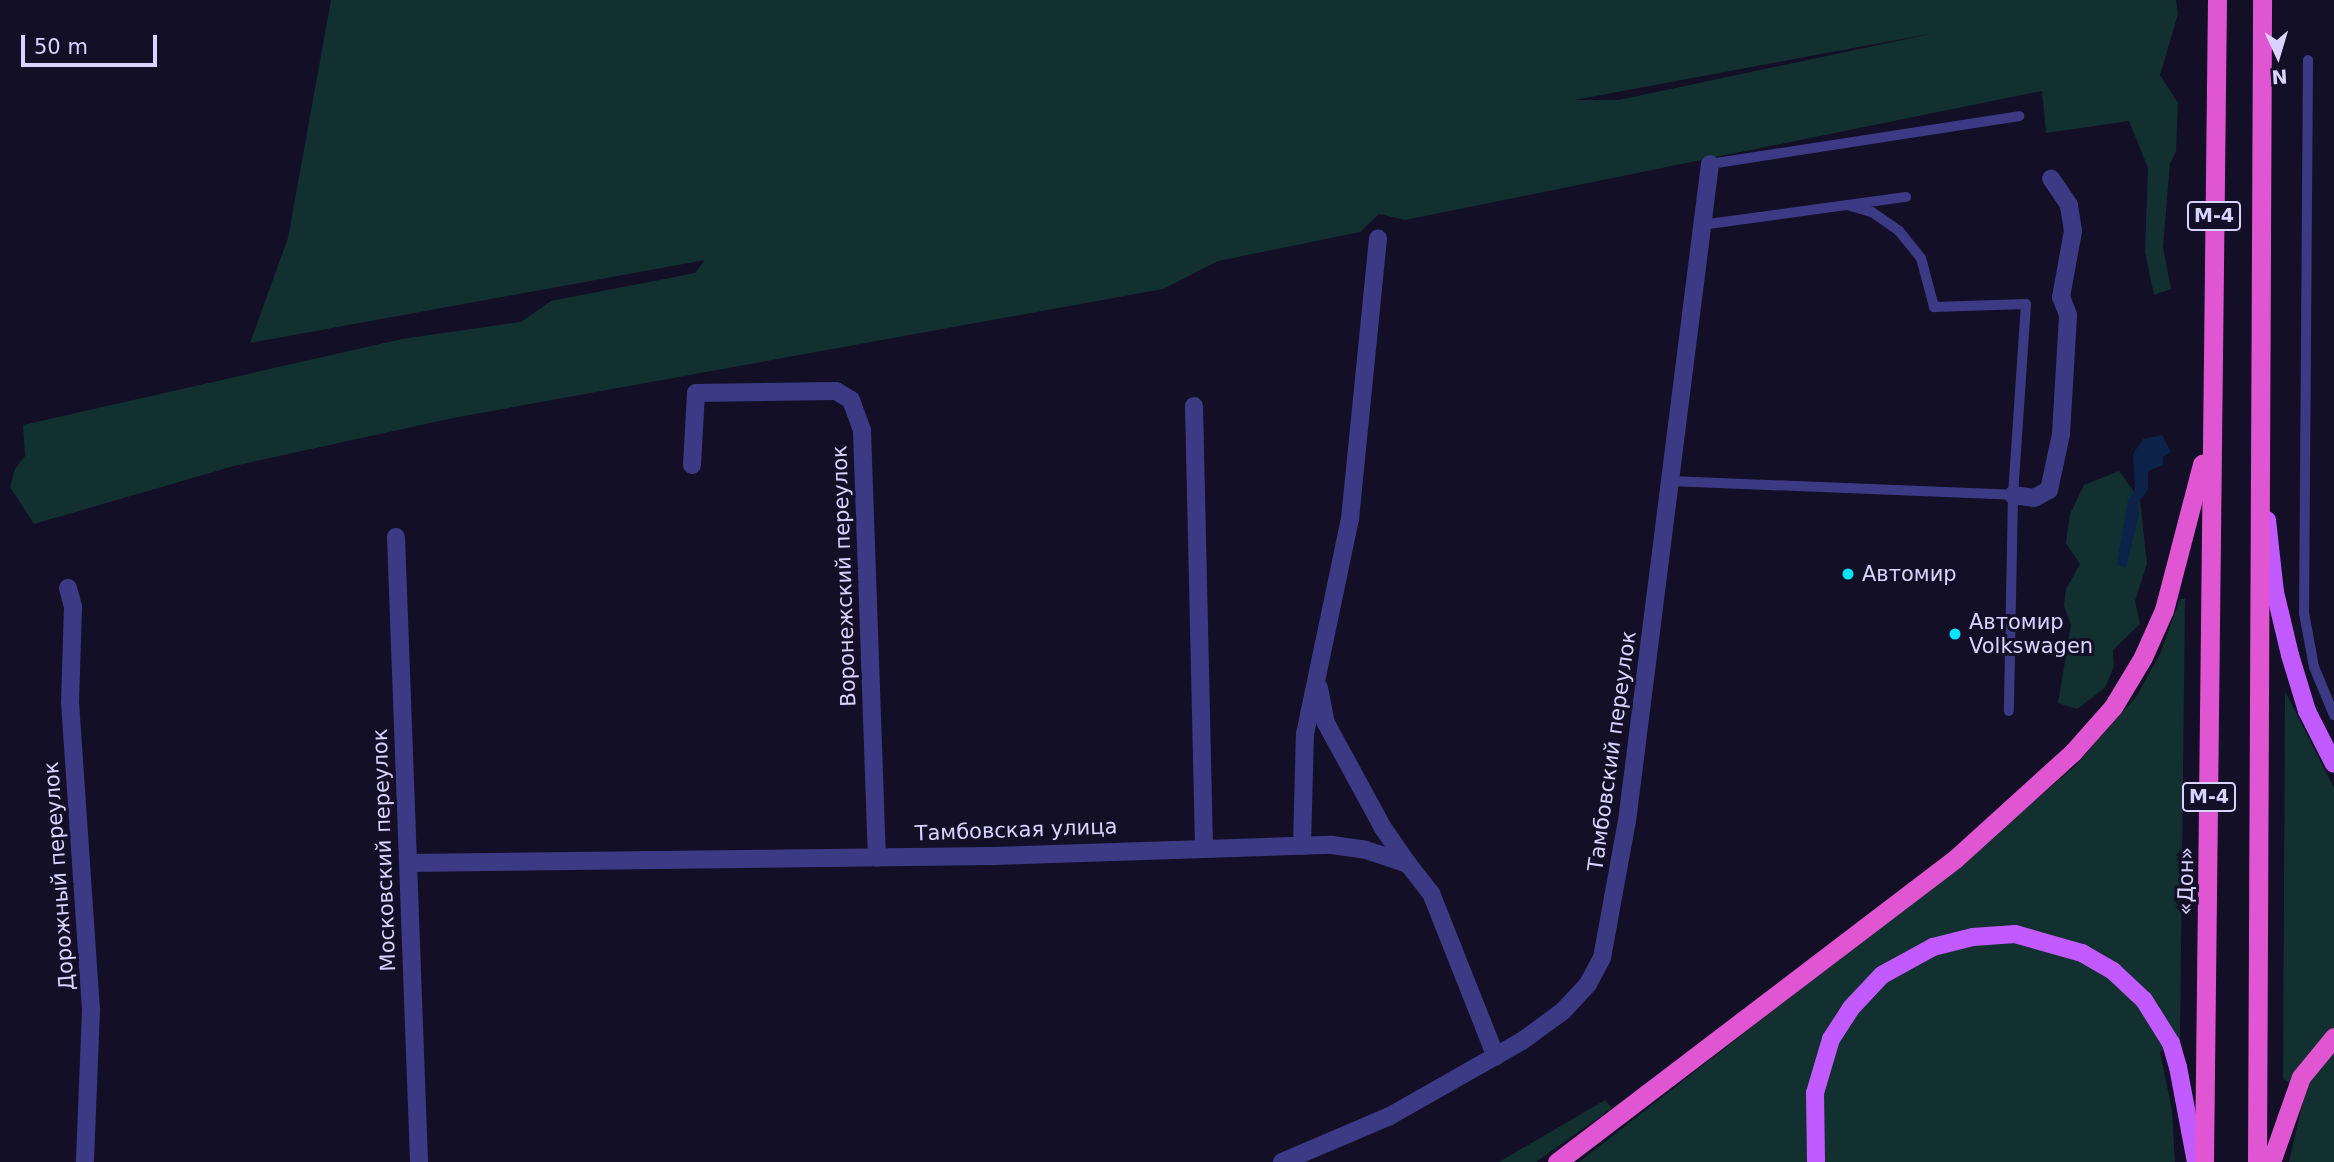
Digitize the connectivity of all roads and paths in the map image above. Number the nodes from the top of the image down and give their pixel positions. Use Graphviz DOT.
graph roads {
  1 [pos="2217,0"];
  2 [pos="2262,0"];
  3 [pos="2308,60"];
  4 [pos="2019,116"];
  5 [pos="1710,164"];
  6 [pos="2051,178"];
  7 [pos="1906,197"];
  8 [pos="1847,205"];
  9 [pos="1702,225"];
  10 [pos="1378,238"];
  11 [pos="1194,406"];
  12 [pos="2210,433"];
  13 [pos="692,465"];
  14 [pos="1670,481"];
  15 [pos="2263,484"];
  16 [pos="2013,495"];
  17 [pos="396,537"];
  18 [pos="68,588"];
  19 [pos="1319,678"];
  20 [pos="2008,712"];
  21 [pos="2334,716"];
  22 [pos="2334,764"];
  23 [pos="1303,846"];
  24 [pos="1204,847"];
  25 [pos="877,858"];
  26 [pos="408,863"];
  27 [pos="1408,864"];
  28 [pos="2334,1037"];
  29 [pos="1496,1057"];
  30 [pos="85,1162"];
  31 [pos="419,1162"];
  32 [pos="1282,1162"];
  33 [pos="1557,1162"];
  34 [pos="1816,1162"];
  35 [pos="2196,1162"];
  36 [pos="2204,1162"];
  37 [pos="2257,1162"];
  38 [pos="2271,1162"];
  1 -- 12 [label="highway, М-4"];
  2 -- 15 [label="highway, М-4"];
  3 -- 21 [label="lane"];
  4 -- 5 [label="lane"];
  5 -- 9 [label="street, Тамбовский переулок"];
  6 -- 16 [label="street"];
  7 -- 8 [label="lane"];
  8 -- 9 [label="lane"];
  8 -- 16 [label="lane"];
  9 -- 14 [label="street, Тамбовский переулок"];
  10 -- 19 [label="street"];
  11 -- 24 [label="street"];
  12 -- 33 [label="highway"];
  12 -- 36 [label="highway, «Дон» / М-4"];
  13 -- 25 [label="street, Воронежский переулок"];
  14 -- 16 [label="lane"];
  14 -- 29 [label="street, Тамбовский переулок"];
  15 -- 22 [label="main road"];
  15 -- 37 [label="highway, М-4"];
  16 -- 20 [label="lane"];
  17 -- 26 [label="street, Московский переулок"];
  18 -- 30 [label="street, Дорожный переулок"];
  19 -- 23 [label="street"];
  19 -- 27 [label="street"];
  23 -- 24 [label="street, Тамбовская улица"];
  23 -- 27 [label="street, Тамбовская улица"];
  24 -- 25 [label="street, Тамбовская улица"];
  25 -- 26 [label="street, Тамбовская улица"];
  26 -- 31 [label="street, Московский переулок"];
  27 -- 29 [label="street"];
  28 -- 38 [label="highway"];
  29 -- 32 [label="street, Тамбовский переулок"];
  34 -- 35 [label="main road"];
}
